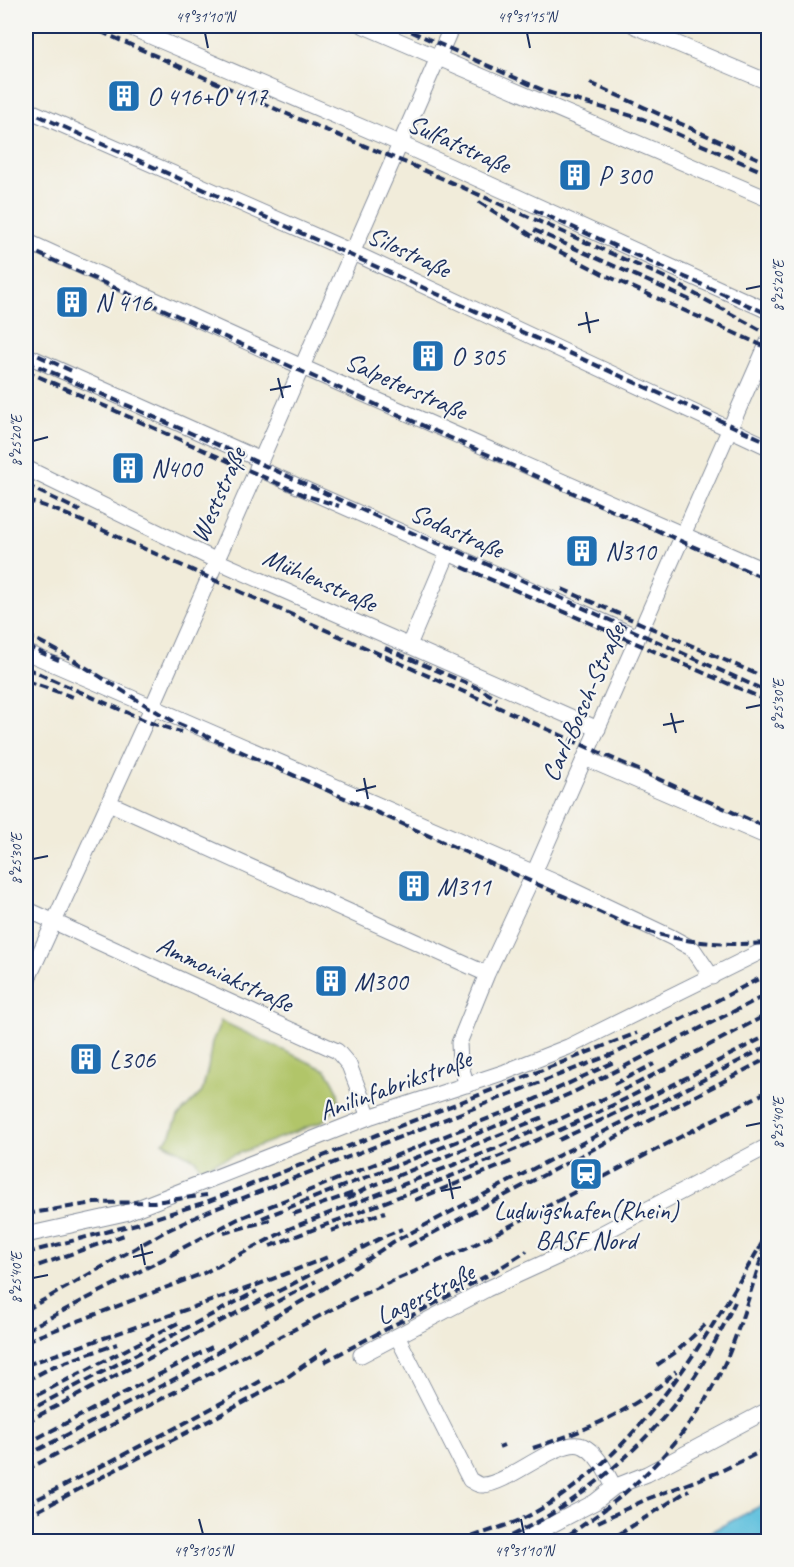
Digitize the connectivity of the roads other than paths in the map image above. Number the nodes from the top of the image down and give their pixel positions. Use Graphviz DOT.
graph roads {
  1 [pos="127,26"];
  2 [pos="364,26"];
  3 [pos="452,26"];
  4 [pos="635,26"];
  5 [pos="437,58"];
  6 [pos="768,82"];
  7 [pos="26,109"];
  8 [pos="401,144"];
  9 [pos="768,199"];
  10 [pos="26,241"];
  11 [pos="352,252"];
  12 [pos="768,311"];
  13 [pos="768,342"];
  14 [pos="26,355"];
  15 [pos="302,367"];
  16 [pos="729,429"];
  17 [pos="768,447"];
  18 [pos="259,464"];
  19 [pos="26,468"];
  20 [pos="684,534"];
  21 [pos="448,553"];
  22 [pos="215,560"];
  23 [pos="768,573"];
  24 [pos="638,637"];
  25 [pos="409,645"];
  26 [pos="26,652"];
  27 [pos="152,707"];
  28 [pos="598,729"];
  29 [pos="585,758"];
  30 [pos="109,803"];
  31 [pos="768,837"];
  32 [pos="534,873"];
  33 [pos="26,909"];
  34 [pos="54,922"];
  35 [pos="768,948"];
  36 [pos="487,974"];
  37 [pos="712,977"];
  38 [pos="26,983"];
  39 [pos="467,1084"];
  40 [pos="369,1117"];
  41 [pos="768,1146"];
  42 [pos="26,1235"];
  43 [pos="397,1336"];
  44 [pos="361,1355"];
  45 [pos="768,1410"];
  46 [pos="614,1487"];
  47 [pos="519,1542"];
  1 -- 8 [label="street, Sulfatstraße"];
  2 -- 5 [label="street"];
  3 -- 5 [label="street, Weststraße"];
  4 -- 6 [label="street"];
  5 -- 8 [label="street, Weststraße"];
  5 -- 9 [label="street"];
  7 -- 11 [label="street, Silostraße"];
  8 -- 11 [label="street, Weststraße"];
  8 -- 12 [label="street, Sulfatstraße"];
  10 -- 15 [label="street, Salpeterstraße"];
  11 -- 15 [label="street, Weststraße"];
  11 -- 16 [label="street, Silostraße"];
  13 -- 16 [label="street, Carl-Bosch-Straße"];
  14 -- 18 [label="street, Sodastraße"];
  15 -- 18 [label="street, Weststraße"];
  15 -- 20 [label="street, Salpeterstraße"];
  16 -- 17 [label="street, Silostraße"];
  16 -- 20 [label="street, Carl-Bosch-Straße"];
  18 -- 21 [label="street, Sodastraße"];
  18 -- 22 [label="street, Weststraße"];
  19 -- 22 [label="street, Mühlenstraße"];
  20 -- 23 [label="street, Salpeterstraße"];
  20 -- 24 [label="street, Carl-Bosch-Straße"];
  21 -- 24 [label="street, Sodastraße"];
  21 -- 25 [label="street"];
  22 -- 25 [label="street, Mühlenstraße"];
  22 -- 27 [label="street, Weststraße"];
  24 -- 28 [label="street, Carl-Bosch-Straße"];
  25 -- 28 [label="street, Mühlenstraße"];
  26 -- 27 [label="street"];
  27 -- 30 [label="street, Weststraße"];
  27 -- 32 [label="street"];
  28 -- 29 [label="street, Carl-Bosch-Straße"];
  29 -- 31 [label="street"];
  29 -- 32 [label="street, Carl-Bosch-Straße"];
  30 -- 34 [label="street, Weststraße"];
  30 -- 36 [label="street"];
  32 -- 36 [label="street, Carl-Bosch-Straße"];
  32 -- 37 [label="street"];
  33 -- 34 [label="street, Ammoniakstraße"];
  34 -- 38 [label="street, Weststraße"];
  34 -- 40 [label="street, Ammoniakstraße"];
  35 -- 37 [label="street, Anilinfabrikstraße"];
  36 -- 39 [label="street, Carl-Bosch-Straße"];
  37 -- 39 [label="street, Anilinfabrikstraße"];
  39 -- 40 [label="street, Anilinfabrikstraße"];
  40 -- 42 [label="street, Anilinfabrikstraße"];
  41 -- 43 [label="street, Lagerstraße"];
  43 -- 44 [label="street, Lagerstraße"];
  43 -- 46 [label="street"];
  45 -- 46 [label="street"];
  46 -- 47 [label="street"];
}
